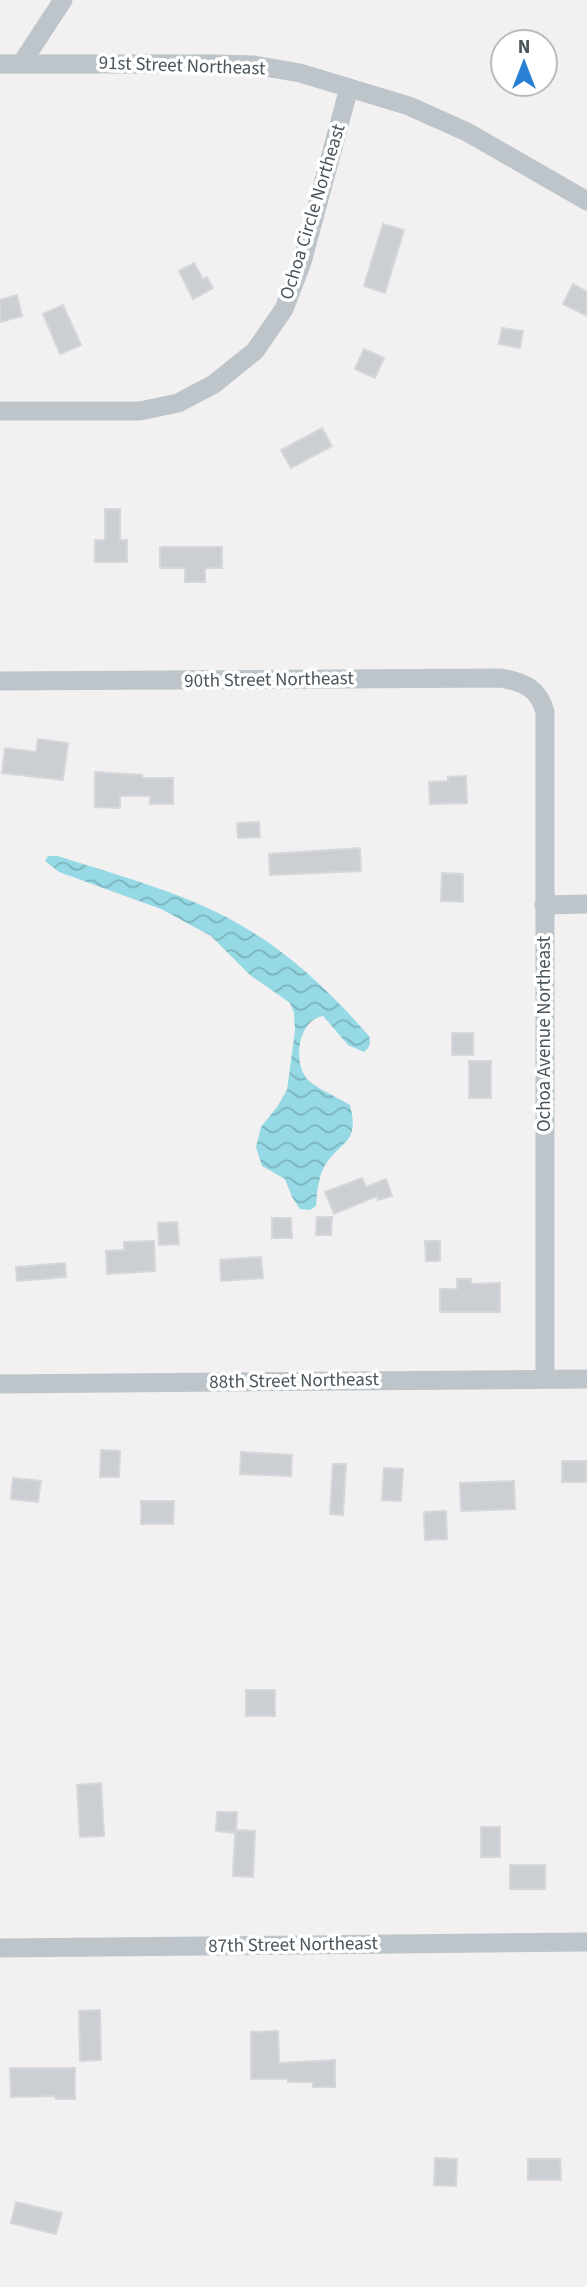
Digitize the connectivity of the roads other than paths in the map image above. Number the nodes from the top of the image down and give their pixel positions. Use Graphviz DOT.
graph roads {
  1 [pos="63,0"];
  2 [pos="0,64"];
  3 [pos="21,64"];
  4 [pos="349,88"];
  5 [pos="587,201"];
  6 [pos="0,411"];
  7 [pos="0,681"];
  8 [pos="534,692"];
  9 [pos="587,904"];
  10 [pos="544,905"];
  11 [pos="545,1379"];
  12 [pos="587,1379"];
  13 [pos="0,1384"];
  14 [pos="587,1942"];
  15 [pos="0,1948"];
  1 -- 3 [label="street"];
  2 -- 3 [label="street, 91st Street Northeast"];
  3 -- 4 [label="street, 91st Street Northeast"];
  4 -- 5 [label="street, 91st Street Northeast"];
  4 -- 6 [label="street, Ochoa Circle Northeast"];
  7 -- 8 [label="street, 90th Street Northeast"];
  8 -- 10 [label="street, Ochoa Avenue Northeast"];
  9 -- 10 [label="street"];
  10 -- 11 [label="street, Ochoa Avenue Northeast"];
  11 -- 12 [label="street, 88th Street Northeast"];
  11 -- 13 [label="street, 88th Street Northeast"];
  14 -- 15 [label="street, 87th Street Northeast"];
}
